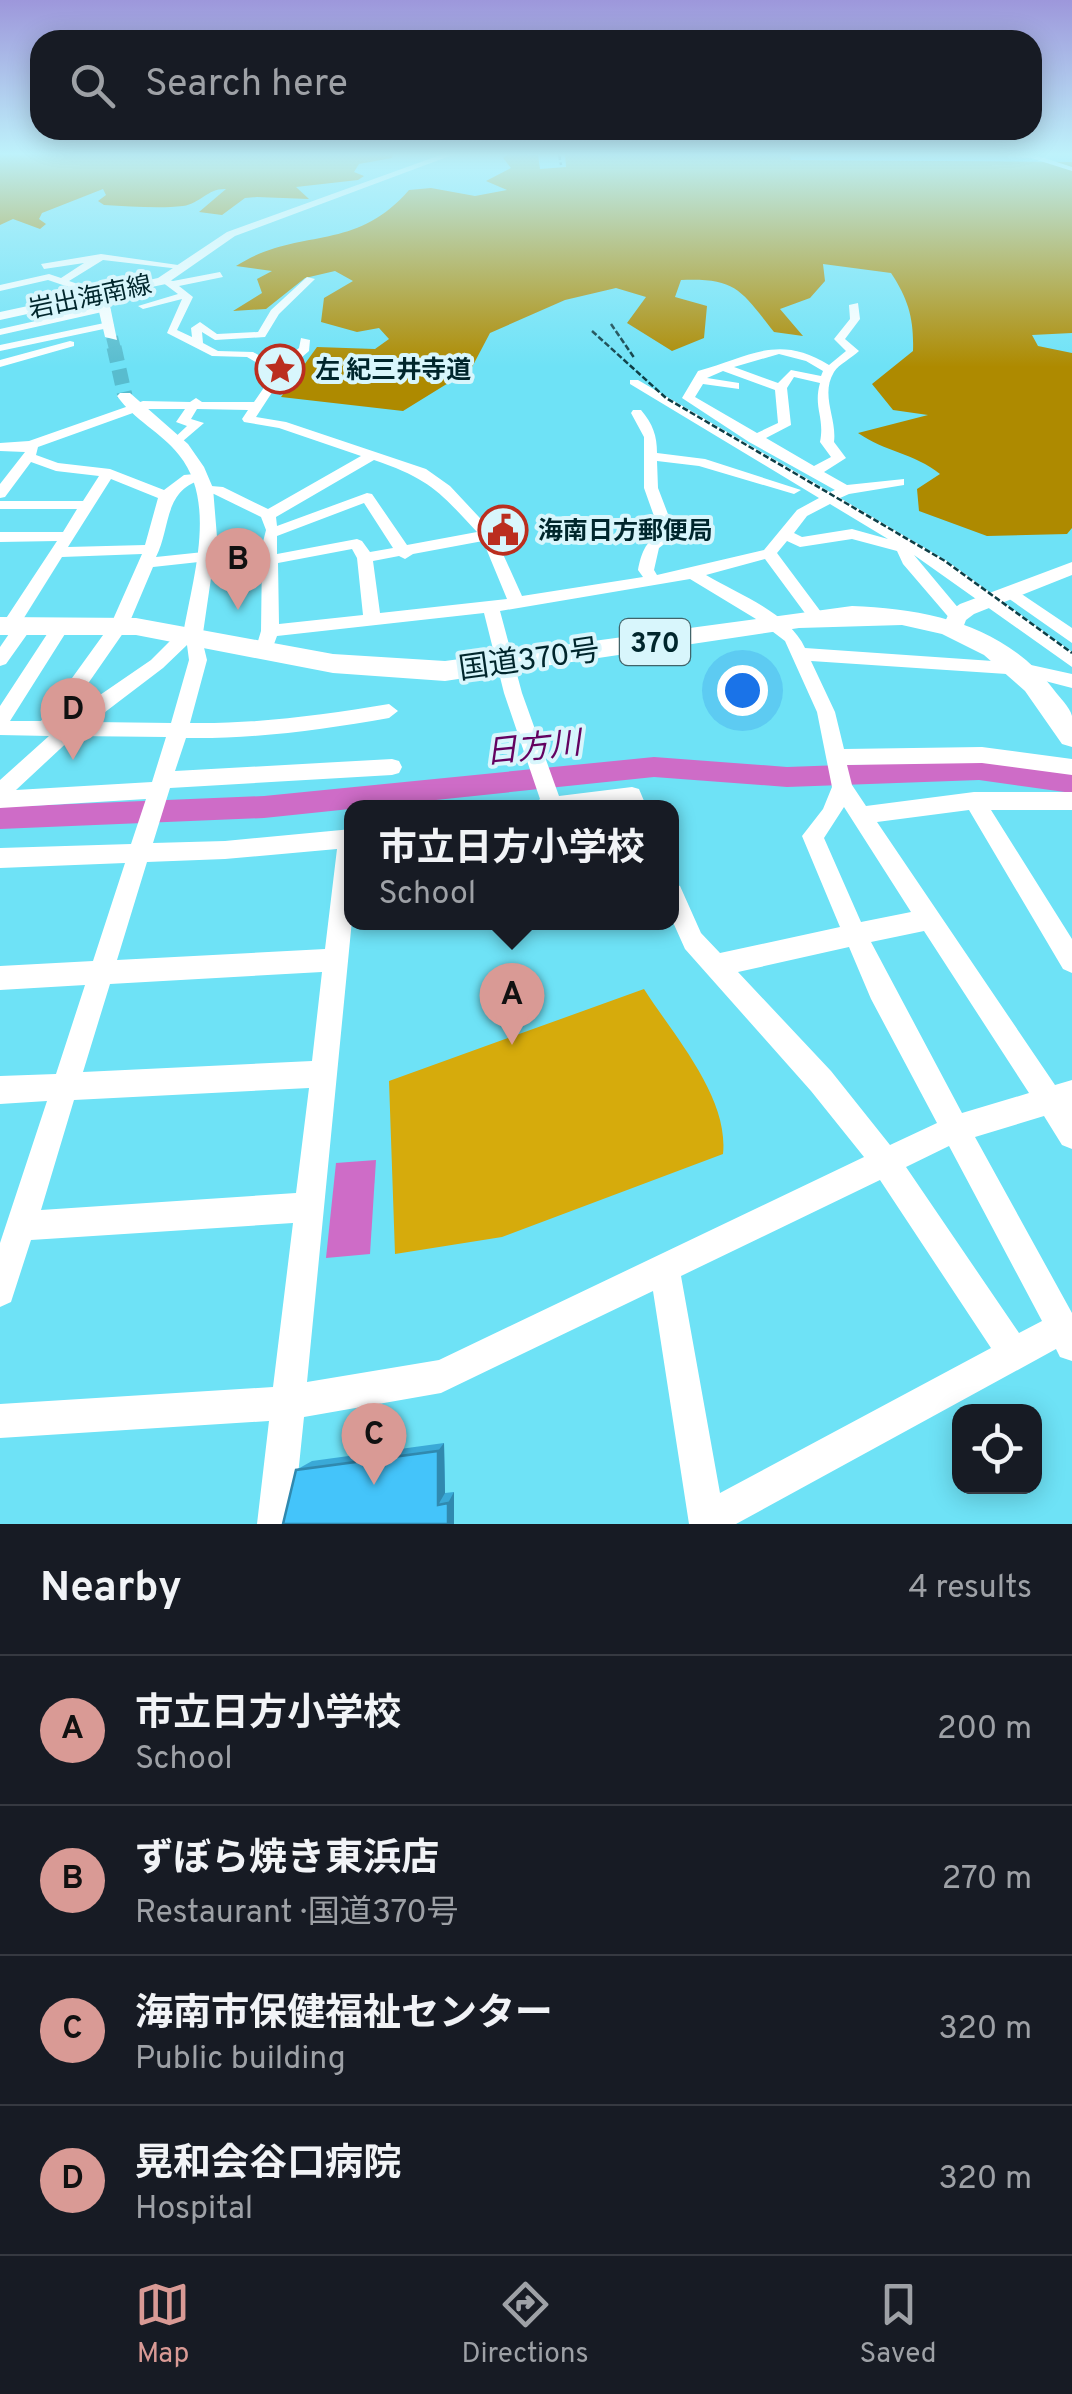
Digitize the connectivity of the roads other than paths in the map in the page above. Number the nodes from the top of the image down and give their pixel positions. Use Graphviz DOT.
graph roads {
  1 [pos="257,225"];
  2 [pos="100,259"];
  3 [pos="180,266"];
  4 [pos="46,268"];
  5 [pos="223,279"];
  6 [pos="310,279"];
  7 [pos="62,281"];
  8 [pos="0,288"];
  9 [pos="98,294"];
  10 [pos="181,299"];
  11 [pos="854,306"];
  12 [pos="107,308"];
  13 [pos="20,312"];
  14 [pos="0,316"];
  15 [pos="37,324"];
  16 [pos="111,331"];
  17 [pos="0,332"];
  18 [pos="89,332"];
  19 [pos="44,337"];
  20 [pos="198,338"];
  21 [pos="305,340"];
  22 [pos="60,346"];
  23 [pos="1,348"];
  24 [pos="18,357"];
  25 [pos="0,364"];
  26 [pos="726,368"];
  27 [pos="279,371"];
  28 [pos="827,376"];
  29 [pos="700,380"];
  30 [pos="634,382"];
  31 [pos="735,386"];
  32 [pos="781,388"];
  33 [pos="129,402"];
  34 [pos="196,402"];
  35 [pos="222,403"];
  36 [pos="256,406"];
  37 [pos="637,414"];
  38 [pos="198,423"];
  39 [pos="754,438"];
  40 [pos="182,439"];
  41 [pos="0,447"];
  42 [pos="30,451"];
  43 [pos="654,457"];
  44 [pos="370,458"];
  45 [pos="813,472"];
  46 [pos="107,474"];
  47 [pos="202,482"];
  48 [pos="898,482"];
  49 [pos="845,490"];
  50 [pos="0,494"];
  51 [pos="166,496"];
  52 [pos="822,502"];
  53 [pos="0,505"];
  54 [pos="87,505"];
  55 [pos="268,515"];
  56 [pos="783,533"];
  57 [pos="488,535"];
  58 [pos="0,536"];
  59 [pos="68,536"];
  60 [pos="907,546"];
  61 [pos="269,548"];
  62 [pos="58,552"];
  63 [pos="769,553"];
  64 [pos="405,554"];
  65 [pos="150,556"];
  66 [pos="365,558"];
  67 [pos="203,559"];
  68 [pos="1072,568"];
  69 [pos="692,574"];
  70 [pos="653,580"];
  71 [pos="1002,595"];
  72 [pos="517,603"];
  73 [pos="491,607"];
  74 [pos="816,616"];
  75 [pos="372,620"];
  76 [pos="955,622"];
  77 [pos="774,624"];
  78 [pos="11,626"];
  79 [pos="61,626"];
  80 [pos="119,626"];
  81 [pos="190,635"];
  82 [pos="1072,637"];
  83 [pos="267,641"];
  84 [pos="802,654"];
  85 [pos="0,660"];
  86 [pos="1072,661"];
  87 [pos="504,662"];
  88 [pos="1022,669"];
  89 [pos="1072,681"];
  90 [pos="389,711"];
  91 [pos="0,724"];
  92 [pos="47,728"];
  93 [pos="69,729"];
  94 [pos="178,731"];
  95 [pos="1072,736"];
  96 [pos="834,758"];
  97 [pos="392,766"];
  98 [pos="1072,767"];
  99 [pos="842,787"];
  100 [pos="158,788"];
  101 [pos="0,792"];
  102 [pos="0,799"];
  103 [pos="546,800"];
  104 [pos="579,800"];
  105 [pos="634,800"];
  106 [pos="974,801"];
  107 [pos="1072,801"];
  108 [pos="861,814"];
  109 [pos="344,838"];
  110 [pos="138,850"];
  111 [pos="0,858"];
  112 [pos="344,887"];
  113 [pos="679,908"];
  114 [pos="927,919"];
  115 [pos="854,933"];
  116 [pos="335,960"];
  117 [pos="1072,961"];
  118 [pos="718,965"];
  119 [pos="100,973"];
  120 [pos="0,978"];
  121 [pos="321,1074"];
  122 [pos="64,1087"];
  123 [pos="0,1090"];
  124 [pos="1060,1096"];
  125 [pos="952,1130"];
  126 [pos="1072,1134"];
  127 [pos="884,1160"];
  128 [pos="307,1207"];
  129 [pos="20,1226"];
  130 [pos="665,1271"];
  131 [pos="0,1291"];
  132 [pos="1067,1336"];
  133 [pos="1014,1354"];
  134 [pos="285,1403"];
  135 [pos="0,1421"];
  136 [pos="707,1522"];
  137 [pos="275,1524"];
  1 -- 3 [label="main road, 岩出海南線"];
  2 -- 3 [label="street"];
  2 -- 4 [label="street"];
  2 -- 7 [label="street"];
  3 -- 10 [label="main road, 岩出海南線"];
  4 -- 7 [label="street"];
  4 -- 8 [label="street"];
  5 -- 10 [label="street"];
  6 -- 20 [label="street"];
  7 -- 9 [label="street"];
  9 -- 10 [label="main road, 岩出海南線"];
  9 -- 12 [label="main road"];
  9 -- 13 [label="main road, 岩出海南線"];
  10 -- 10 [label="street"];
  10 -- 20 [label="street"];
  10 -- 20 [label="street"];
  11 -- 28 [label="street"];
  12 -- 15 [label="street"];
  12 -- 16 [label="main road"];
  13 -- 14 [label="main road, 岩出海南線"];
  13 -- 15 [label="street"];
  15 -- 17 [label="street"];
  15 -- 19 [label="street"];
  16 -- 18 [label="street"];
  18 -- 19 [label="street"];
  18 -- 22 [label="street"];
  19 -- 22 [label="street"];
  19 -- 23 [label="street"];
  20 -- 27 [label="street"];
  21 -- 27 [label="street"];
  22 -- 24 [label="street"];
  23 -- 24 [label="street"];
  24 -- 25 [label="street"];
  26 -- 28 [label="street"];
  26 -- 29 [label="street"];
  26 -- 32 [label="street"];
  27 -- 36 [label="street"];
  28 -- 32 [label="street"];
  28 -- 45 [label="street"];
  29 -- 31 [label="street"];
  29 -- 39 [label="street"];
  30 -- 52 [label="street"];
  32 -- 39 [label="street"];
  33 -- 34 [label="street"];
  33 -- 40 [label="main road"];
  33 -- 42 [label="street"];
  34 -- 35 [label="street"];
  34 -- 38 [label="street"];
  35 -- 36 [label="street"];
  35 -- 38 [label="street"];
  35 -- 40 [label="street"];
  36 -- 44 [label="street"];
  37 -- 43 [label="street"];
  38 -- 40 [label="street"];
  39 -- 45 [label="street"];
  40 -- 47 [label="main road"];
  41 -- 42 [label="street"];
  42 -- 46 [label="street"];
  42 -- 50 [label="street"];
  43 -- 52 [label="street"];
  43 -- 70 [label="street"];
  44 -- 55 [label="street"];
  44 -- 57 [label="street"];
  45 -- 49 [label="street"];
  46 -- 51 [label="street"];
  46 -- 54 [label="street"];
  47 -- 51 [label="street"];
  47 -- 55 [label="street"];
  47 -- 67 [label="main road"];
  48 -- 49 [label="street"];
  49 -- 52 [label="street"];
  51 -- 65 [label="street"];
  52 -- 56 [label="street"];
  52 -- 60 [label="street"];
  53 -- 54 [label="street"];
  54 -- 59 [label="street"];
  55 -- 61 [label="street"];
  56 -- 60 [label="street"];
  56 -- 63 [label="street"];
  57 -- 64 [label="street"];
  57 -- 72 [label="street"];
  58 -- 59 [label="street"];
  59 -- 62 [label="street"];
  60 -- 71 [label="street"];
  60 -- 76 [label="street"];
  61 -- 64 [label="street"];
  61 -- 66 [label="street"];
  61 -- 67 [label="street"];
  61 -- 83 [label="street"];
  62 -- 65 [label="street"];
  62 -- 78 [label="street"];
  63 -- 69 [label="street"];
  63 -- 74 [label="street"];
  64 -- 66 [label="street"];
  65 -- 67 [label="street"];
  65 -- 80 [label="street"];
  66 -- 75 [label="street"];
  67 -- 81 [label="main road"];
  68 -- 71 [label="main road"];
  69 -- 70 [label="street"];
  69 -- 77 [label="street"];
  70 -- 72 [label="street"];
  71 -- 76 [label="main road"];
  71 -- 82 [label="street"];
  71 -- 86 [label="street"];
  72 -- 73 [label="street"];
  73 -- 75 [label="street"];
  73 -- 87 [label="street"];
  74 -- 76 [label="highway, 国道370号 / 370"];
  74 -- 77 [label="highway, 国道370号 / 370"];
  75 -- 83 [label="street"];
  76 -- 88 [label="highway, 国道370号 / 370"];
  77 -- 84 [label="street"];
  77 -- 87 [label="highway, 国道370号 / 370"];
  78 -- 79 [label="highway, 国道370号 / 370"];
  78 -- 85 [label="street"];
  79 -- 80 [label="highway, 国道370号 / 370"];
  79 -- 91 [label="street"];
  80 -- 81 [label="highway, 国道370号 / 370"];
  80 -- 92 [label="street"];
  81 -- 83 [label="highway, 国道370号 / 370"];
  81 -- 93 [label="street"];
  81 -- 94 [label="street"];
  83 -- 87 [label="highway, 国道370号 / 370"];
  84 -- 88 [label="street"];
  84 -- 96 [label="street"];
  87 -- 103 [label="street"];
  88 -- 89 [label="street"];
  88 -- 95 [label="highway, 国道370号 / 370"];
  90 -- 94 [label="street"];
  91 -- 92 [label="street"];
  92 -- 93 [label="street"];
  93 -- 94 [label="street"];
  93 -- 101 [label="street"];
  94 -- 100 [label="street"];
  96 -- 98 [label="street"];
  96 -- 99 [label="street"];
  97 -- 100 [label="street"];
  99 -- 108 [label="street"];
  99 -- 115 [label="street"];
  100 -- 102 [label="street"];
  100 -- 110 [label="street"];
  104 -- 105 [label="street"];
  106 -- 107 [label="street"];
  106 -- 108 [label="street"];
  106 -- 117 [label="street"];
  108 -- 114 [label="street"];
  109 -- 110 [label="street"];
  110 -- 111 [label="street"];
  110 -- 119 [label="street"];
  112 -- 116 [label="street"];
  113 -- 118 [label="street"];
  114 -- 115 [label="street"];
  114 -- 124 [label="street"];
  115 -- 118 [label="street"];
  115 -- 125 [label="street"];
  116 -- 119 [label="street"];
  116 -- 121 [label="street"];
  118 -- 127 [label="street"];
  119 -- 120 [label="street"];
  119 -- 122 [label="street"];
  121 -- 122 [label="street"];
  121 -- 128 [label="street"];
  122 -- 123 [label="street"];
  122 -- 129 [label="street"];
  124 -- 125 [label="street"];
  124 -- 126 [label="street"];
  125 -- 127 [label="street"];
  125 -- 132 [label="street"];
  127 -- 130 [label="street"];
  127 -- 133 [label="street"];
  128 -- 129 [label="street"];
  128 -- 134 [label="street"];
  129 -- 131 [label="street"];
  130 -- 134 [label="street"];
  130 -- 136 [label="street"];
  132 -- 133 [label="street"];
  133 -- 136 [label="street"];
  134 -- 135 [label="street"];
  134 -- 137 [label="street"];
}
